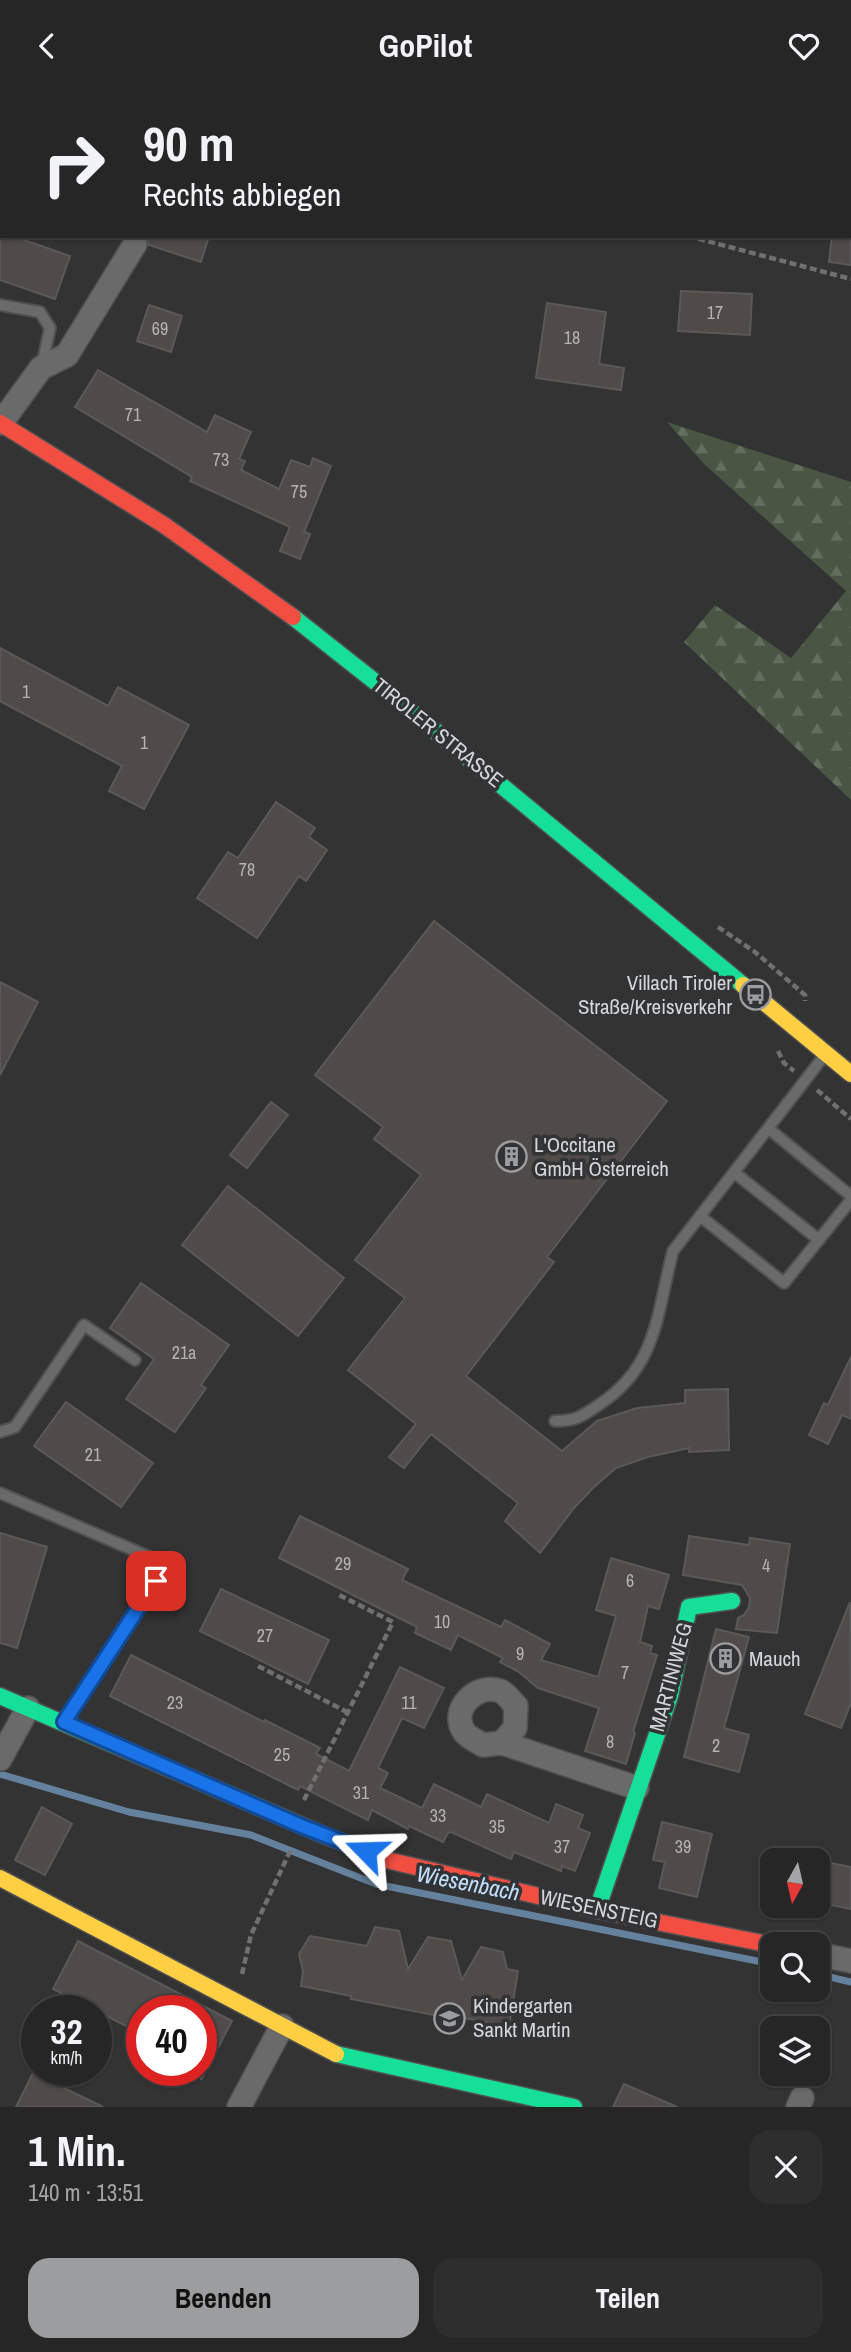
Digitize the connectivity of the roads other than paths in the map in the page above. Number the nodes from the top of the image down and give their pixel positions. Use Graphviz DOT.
graph roads {
  1 [pos="135,244"];
  2 [pos="0,305"];
  3 [pos="41,368"];
  4 [pos="1,423"];
  5 [pos="826,1054"];
  6 [pos="851,1074"];
  7 [pos="769,1129"];
  8 [pos="735,1173"];
  9 [pos="851,1198"];
  10 [pos="701,1216"];
  11 [pos="819,1240"];
  12 [pos="135,1360"];
  13 [pos="555,1421"];
  14 [pos="0,1432"];
  15 [pos="0,1493"];
  16 [pos="732,1601"];
  17 [pos="0,1696"];
  18 [pos="29,1708"];
  19 [pos="64,1722"];
  20 [pos="502,1742"];
  21 [pos="0,1759"];
  22 [pos="636,1788"];
  23 [pos="0,1878"];
  24 [pos="597,1910"];
  25 [pos="760,1943"];
  26 [pos="830,1957"];
  27 [pos="851,1961"];
  28 [pos="282,2026"];
  29 [pos="239,2107"];
  30 [pos="574,2107"];
  1 -- 3 [label="street, TIROLER STRASSE"];
  2 -- 3 [label="lane"];
  3 -- 4 [label="street, TIROLER STRASSE"];
  4 -- 5 [label="street, TIROLER STRASSE"];
  5 -- 6 [label="street, TIROLER STRASSE"];
  5 -- 7 [label="lane"];
  7 -- 8 [label="lane"];
  7 -- 9 [label="lane"];
  8 -- 10 [label="lane"];
  8 -- 11 [label="lane"];
  9 -- 11 [label="lane"];
  10 -- 11 [label="lane"];
  10 -- 13 [label="lane"];
  12 -- 14 [label="lane"];
  15 -- 19 [label="lane"];
  16 -- 22 [label="street, MARTINIWEG"];
  17 -- 18 [label="street, WIESENSTEIG"];
  18 -- 19 [label="street, WIESENSTEIG"];
  18 -- 21 [label="street"];
  19 -- 24 [label="street, WIESENSTEIG"];
  20 -- 22 [label="street"];
  22 -- 24 [label="street, MARTINIWEG"];
  23 -- 28 [label="street"];
  24 -- 25 [label="street, WIESENSTEIG"];
  26 -- 27 [label="street"];
  28 -- 29 [label="street"];
  28 -- 30 [label="street"];
}
